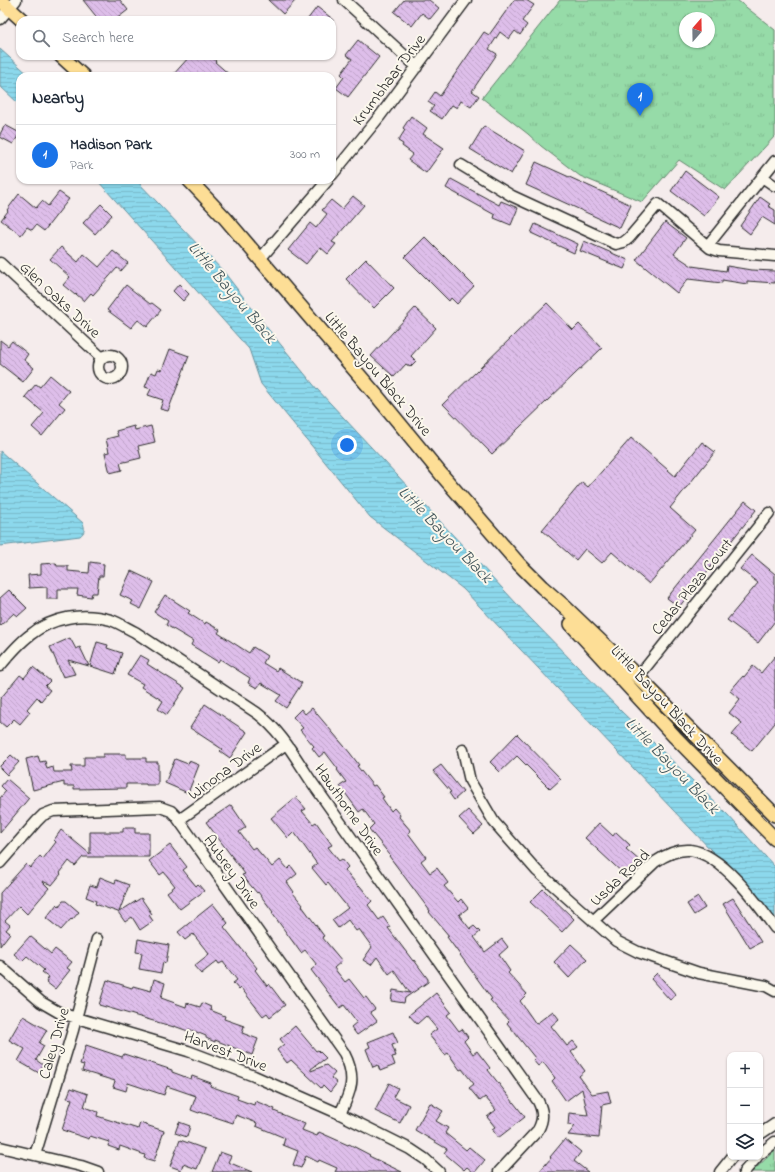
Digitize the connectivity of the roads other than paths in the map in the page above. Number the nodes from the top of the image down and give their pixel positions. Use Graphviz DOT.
graph roads {
  1 [pos="344,0"];
  2 [pos="466,0"];
  3 [pos="8,3"];
  4 [pos="19,16"];
  5 [pos="0,19"];
  6 [pos="65,60"];
  7 [pos="417,67"];
  8 [pos="79,72"];
  9 [pos="775,161"];
  10 [pos="461,165"];
  11 [pos="336,170"];
  12 [pos="762,176"];
  13 [pos="193,184"];
  14 [pos="325,184"];
  15 [pos="775,186"];
  16 [pos="708,245"];
  17 [pos="775,256"];
  18 [pos="260,259"];
  19 [pos="0,262"];
  20 [pos="102,358"];
  21 [pos="769,513"];
  22 [pos="542,588"];
  23 [pos="0,666"];
  24 [pos="638,677"];
  25 [pos="286,744"];
  26 [pos="463,750"];
  27 [pos="775,815"];
  28 [pos="179,820"];
  29 [pos="775,839"];
  30 [pos="0,863"];
  31 [pos="593,921"];
  32 [pos="775,928"];
  33 [pos="97,939"];
  34 [pos="0,966"];
  35 [pos="775,991"];
  36 [pos="76,1018"];
  37 [pos="340,1114"];
  38 [pos="775,1124"];
  39 [pos="763,1132"];
  40 [pos="775,1142"];
  41 [pos="0,1147"];
  42 [pos="763,1152"];
  43 [pos="35,1155"];
  44 [pos="730,1160"];
  45 [pos="754,1160"];
  46 [pos="98,1172"];
  47 [pos="440,1172"];
  48 [pos="499,1172"];
  49 [pos="720,1172"];
  50 [pos="744,1172"];
  1 -- 7 [label="street"];
  2 -- 7 [label="street, Krumbhaar Drive"];
  3 -- 4 [label="main road"];
  3 -- 5 [label="street"];
  6 -- 8 [label="main road"];
  7 -- 11 [label="street, Krumbhaar Drive"];
  9 -- 12 [label="street"];
  10 -- 16 [label="street"];
  12 -- 15 [label="street"];
  12 -- 16 [label="street"];
  13 -- 18 [label="main road, Little Bayou Black Drive"];
  14 -- 18 [label="street"];
  16 -- 17 [label="street"];
  18 -- 22 [label="main road, Little Bayou Black Drive"];
  19 -- 20 [label="street, Glen Oaks Drive"];
  21 -- 24 [label="street, Cedar Plaza Court"];
  22 -- 24 [label="main road, Little Bayou Black Drive"];
  22 -- 29 [label="main road, Little Bayou Black Drive"];
  23 -- 25 [label="street, Hawthorne Drive"];
  24 -- 27 [label="main road, Little Bayou Black Drive"];
  25 -- 28 [label="street, Winona Drive"];
  25 -- 48 [label="street, Hawthorne Drive"];
  26 -- 31 [label="street"];
  28 -- 30 [label="street, Aubrey Drive"];
  28 -- 37 [label="street, Aubrey Drive"];
  31 -- 32 [label="street, Usda Road"];
  31 -- 35 [label="street"];
  33 -- 36 [label="street, Caley Drive"];
  34 -- 36 [label="street, Harvest Drive"];
  36 -- 37 [label="street, Harvest Drive"];
  36 -- 43 [label="street, Caley Drive"];
  37 -- 47 [label="street, Harvest Drive"];
  38 -- 39 [label="street"];
  40 -- 42 [label="street"];
  41 -- 43 [label="street"];
  43 -- 46 [label="street"];
  44 -- 49 [label="street"];
  45 -- 50 [label="street"];
}
